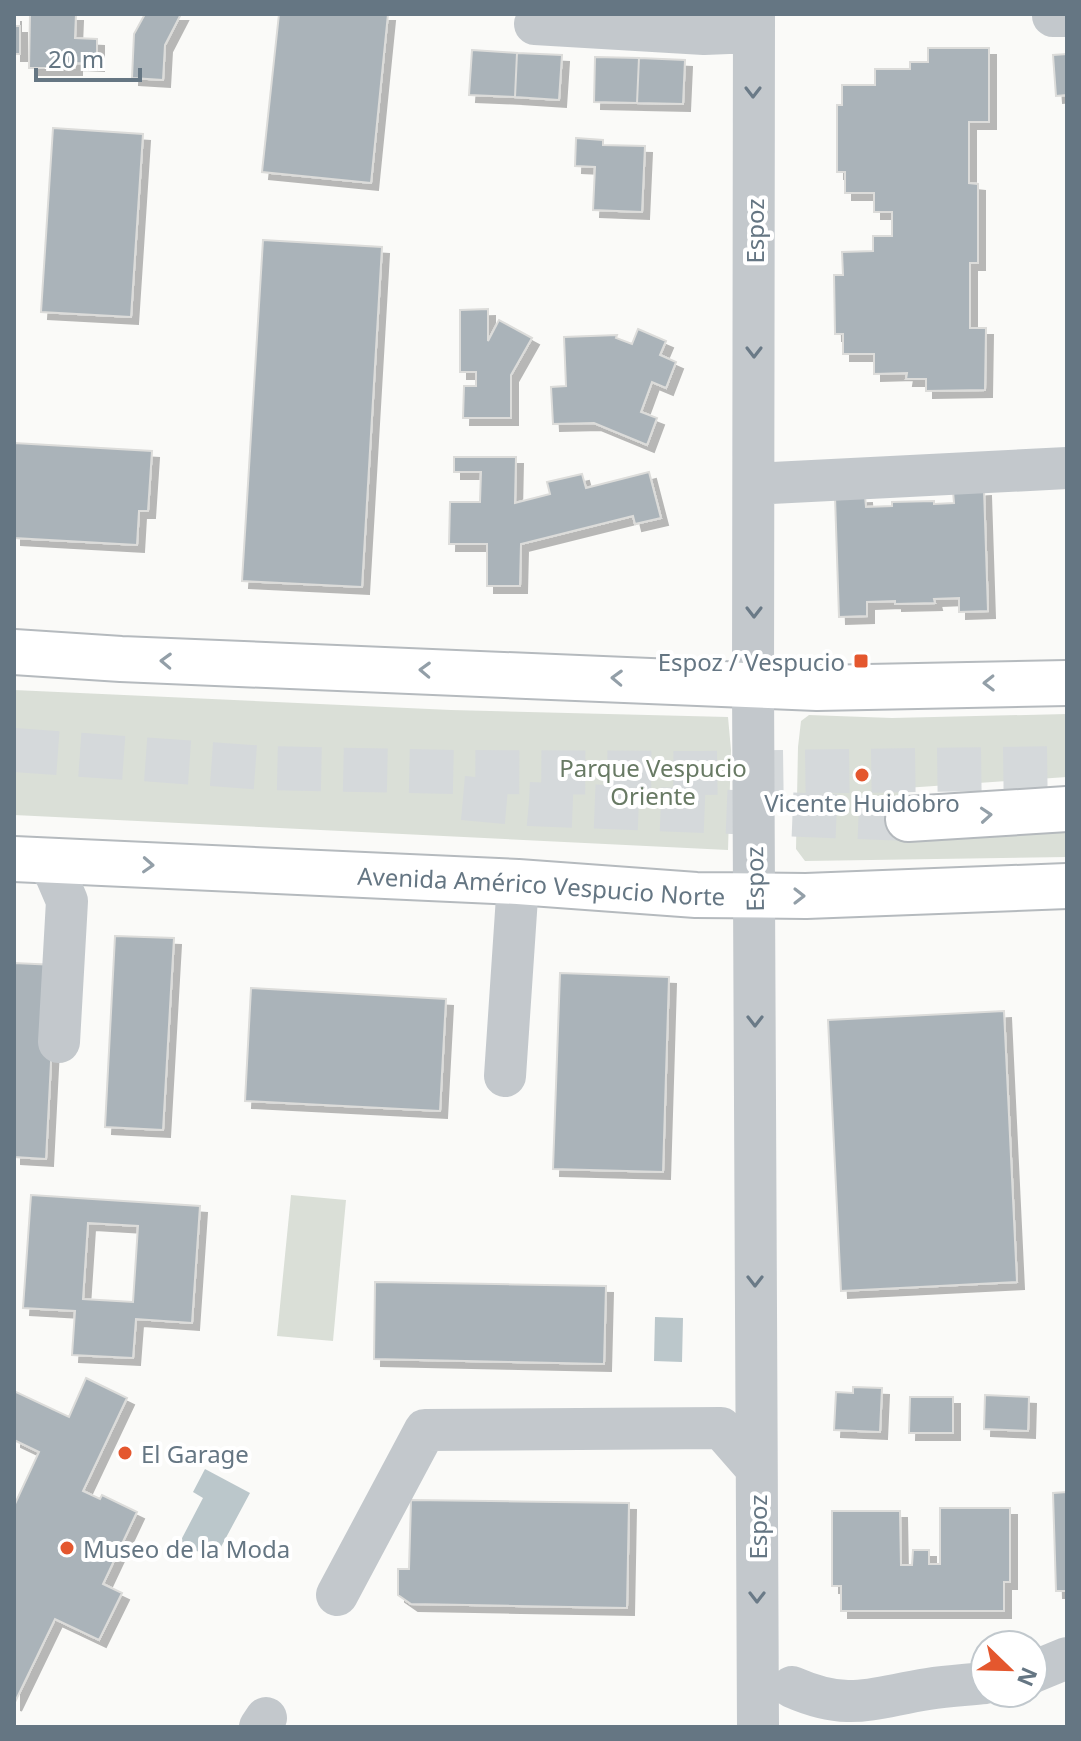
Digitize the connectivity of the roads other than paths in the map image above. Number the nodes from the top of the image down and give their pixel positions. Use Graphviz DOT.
graph roads {
  1 [pos="754,23"];
  2 [pos="535,24"];
  3 [pos="1067,468"];
  4 [pos="754,484"];
  5 [pos="14,652"];
  6 [pos="1067,683"];
  7 [pos="753,685"];
  8 [pos="1067,809"];
  9 [pos="908,819"];
  10 [pos="28,860"];
  11 [pos="97,863"];
  12 [pos="518,882"];
  13 [pos="1067,886"];
  14 [pos="755,895"];
  15 [pos="67,901"];
  16 [pos="59,1042"];
  17 [pos="505,1076"];
  18 [pos="755,1373"];
  19 [pos="721,1428"];
  20 [pos="756,1468"];
  21 [pos="337,1595"];
  22 [pos="969,1685"];
  23 [pos="775,1686"];
  24 [pos="758,1727"];
  1 -- 2 [label="street, Espoz"];
  1 -- 4 [label="street, Espoz, one-way"];
  3 -- 4 [label="street"];
  4 -- 7 [label="street, Espoz, one-way"];
  7 -- 5 [label="main road, one-way"];
  6 -- 7 [label="main road, one-way"];
  7 -- 14 [label="street, Espoz"];
  9 -- 8 [label="main road, one-way"];
  10 -- 11 [label="main road, Avenida Américo Vespucio Norte"];
  10 -- 15 [label="street"];
  11 -- 12 [label="main road, Avenida Américo Vespucio Norte, one-way"];
  11 -- 15 [label="street"];
  12 -- 14 [label="main road, Avenida Américo Vespucio Norte"];
  12 -- 17 [label="street"];
  14 -- 13 [label="main road, Avenida Américo Vespucio Norte, one-way"];
  14 -- 18 [label="street, Espoz, one-way"];
  15 -- 16 [label="street"];
  18 -- 19 [label="street"];
  18 -- 20 [label="street, Espoz"];
  19 -- 20 [label="street"];
  19 -- 21 [label="street"];
  20 -- 23 [label="street, Espoz, one-way"];
  22 -- 23 [label="street"];
  23 -- 24 [label="street, Espoz"];
}
